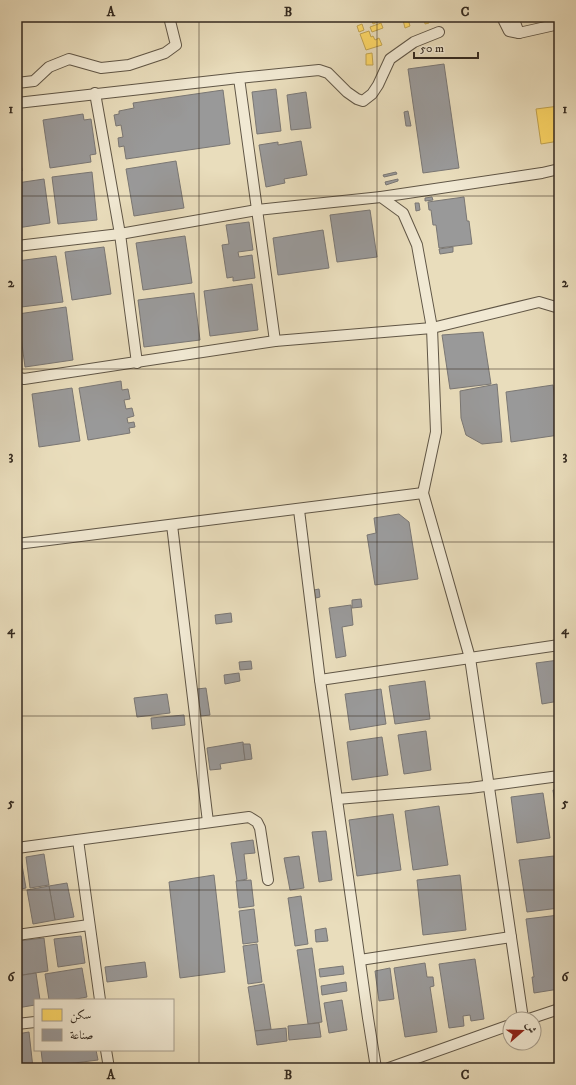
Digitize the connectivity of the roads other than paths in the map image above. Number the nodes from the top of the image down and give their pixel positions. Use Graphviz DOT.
graph roads {
  1 [pos="168,17"];
  2 [pos="502,17"];
  3 [pos="513,17"];
  4 [pos="558,22"];
  5 [pos="439,32"];
  6 [pos="519,33"];
  7 [pos="239,78"];
  8 [pos="17,83"];
  9 [pos="95,93"];
  10 [pos="17,103"];
  11 [pos="559,169"];
  12 [pos="381,197"];
  13 [pos="257,210"];
  14 [pos="120,234"];
  15 [pos="17,246"];
  16 [pos="559,308"];
  17 [pos="432,328"];
  18 [pos="276,341"];
  19 [pos="137,363"];
  20 [pos="17,377"];
  21 [pos="423,493"];
  22 [pos="299,510"];
  23 [pos="172,525"];
  24 [pos="17,544"];
  25 [pos="559,645"];
  26 [pos="470,658"];
  27 [pos="320,680"];
  28 [pos="559,776"];
  29 [pos="488,785"];
  30 [pos="337,799"];
  31 [pos="208,822"];
  32 [pos="78,840"];
  33 [pos="17,848"];
  34 [pos="268,880"];
  35 [pos="90,925"];
  36 [pos="17,935"];
  37 [pos="511,937"];
  38 [pos="360,960"];
  39 [pos="100,999"];
  40 [pos="559,1009"];
  41 [pos="522,1011"];
  42 [pos="542,1015"];
  43 [pos="34,1022"];
  44 [pos="17,1024"];
  45 [pos="502,1028"];
  46 [pos="106,1051"];
  47 [pos="109,1068"];
  48 [pos="376,1068"];
  49 [pos="389,1068"];
  1 -- 8 [label="street"];
  2 -- 6 [label="street"];
  3 -- 6 [label="street"];
  4 -- 6 [label="street"];
  5 -- 7 [label="street"];
  7 -- 9 [label="street"];
  7 -- 13 [label="street"];
  9 -- 10 [label="street"];
  9 -- 14 [label="street"];
  11 -- 12 [label="street"];
  12 -- 13 [label="street"];
  12 -- 17 [label="street"];
  13 -- 14 [label="street"];
  13 -- 18 [label="street"];
  14 -- 15 [label="street"];
  14 -- 19 [label="street"];
  16 -- 17 [label="street"];
  17 -- 18 [label="street"];
  17 -- 21 [label="street"];
  18 -- 19 [label="street"];
  19 -- 20 [label="street"];
  21 -- 22 [label="street"];
  21 -- 26 [label="street"];
  22 -- 23 [label="street"];
  22 -- 27 [label="street"];
  23 -- 24 [label="street"];
  23 -- 31 [label="street"];
  25 -- 26 [label="street"];
  26 -- 27 [label="street"];
  26 -- 29 [label="street"];
  27 -- 30 [label="street"];
  28 -- 29 [label="street"];
  29 -- 30 [label="street"];
  29 -- 37 [label="street"];
  30 -- 38 [label="street"];
  31 -- 32 [label="street"];
  31 -- 34 [label="street"];
  32 -- 33 [label="street"];
  32 -- 35 [label="street"];
  35 -- 36 [label="street"];
  35 -- 39 [label="street"];
  37 -- 38 [label="street"];
  37 -- 41 [label="street"];
  38 -- 48 [label="street"];
  40 -- 42 [label="street"];
  43 -- 44 [label="street"];
  45 -- 49 [label="street"];
  46 -- 47 [label="street"];
}
